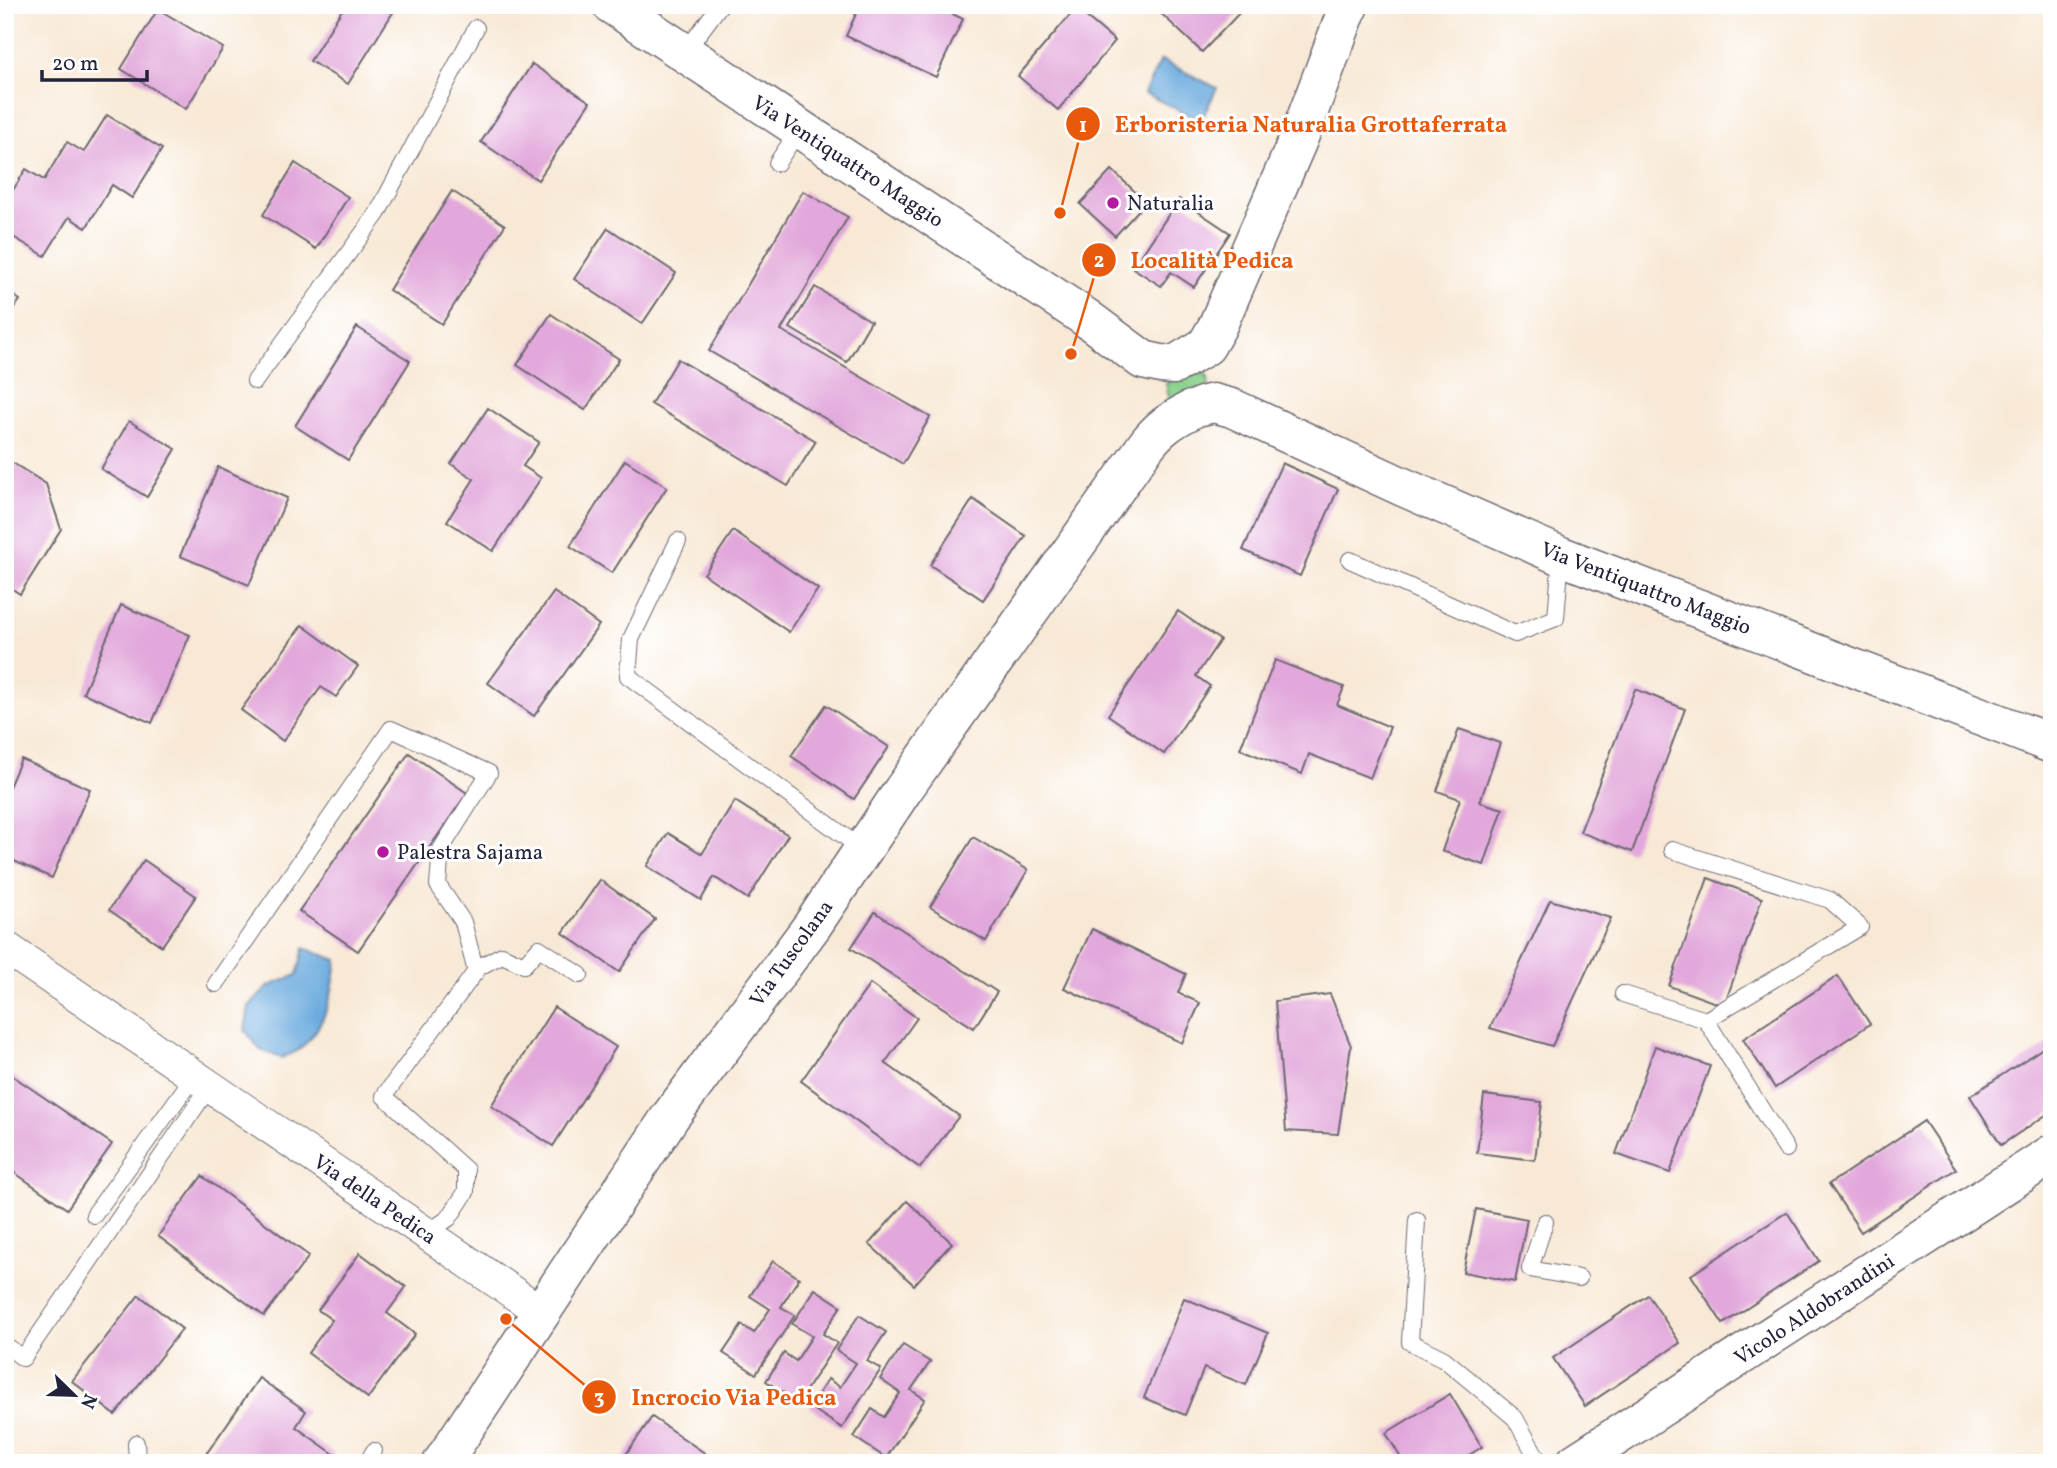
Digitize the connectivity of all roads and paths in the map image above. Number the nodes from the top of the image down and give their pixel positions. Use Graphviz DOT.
graph roads {
  1 [pos="612,5"];
  2 [pos="720,5"];
  3 [pos="1349,5"];
  4 [pos="476,28"];
  5 [pos="685,52"];
  6 [pos="799,130"];
  7 [pos="777,163"];
  8 [pos="256,381"];
  9 [pos="1187,385"];
  10 [pos="678,541"];
  11 [pos="1560,556"];
  12 [pos="1350,560"];
  13 [pos="2052,744"];
  14 [pos="863,850"];
  15 [pos="1672,850"];
  16 [pos="5,947"];
  17 [pos="476,972"];
  18 [pos="580,975"];
  19 [pos="216,984"];
  20 [pos="1623,994"];
  21 [pos="1706,1020"];
  22 [pos="202,1081"];
  23 [pos="1786,1149"];
  24 [pos="2052,1154"];
  25 [pos="94,1215"];
  26 [pos="1417,1220"];
  27 [pos="1545,1222"];
  28 [pos="426,1234"];
  29 [pos="1579,1278"];
  30 [pos="540,1311"];
  31 [pos="8,1347"];
  32 [pos="136,1444"];
  33 [pos="138,1463"];
  34 [pos="442,1463"];
  35 [pos="1540,1463"];
  36 [pos="1575,1463"];
  1 -- 5 [label="main road, Via Ventiquattro Maggio"];
  2 -- 5 [label="lane"];
  3 -- 9 [label="main road, Via Tuscolana"];
  4 -- 8 [label="lane"];
  5 -- 6 [label="main road, Via Ventiquattro Maggio"];
  6 -- 7 [label="lane"];
  6 -- 9 [label="main road, Via Ventiquattro Maggio"];
  9 -- 11 [label="main road, Via Ventiquattro Maggio"];
  9 -- 14 [label="main road, Via Tuscolana"];
  10 -- 14 [label="lane"];
  11 -- 12 [label="lane"];
  11 -- 13 [label="main road, Via Ventiquattro Maggio"];
  14 -- 30 [label="main road, Via Tuscolana"];
  15 -- 21 [label="lane"];
  16 -- 22 [label="street, Via della Pedica"];
  17 -- 18 [label="lane"];
  17 -- 19 [label="lane"];
  17 -- 28 [label="lane"];
  20 -- 21 [label="lane"];
  21 -- 23 [label="lane"];
  22 -- 25 [label="lane"];
  22 -- 28 [label="street, Via della Pedica"];
  22 -- 31 [label="lane"];
  24 -- 36 [label="main road, Vicolo Aldobrandini"];
  26 -- 35 [label="lane"];
  27 -- 29 [label="lane"];
  28 -- 30 [label="street, Via della Pedica"];
  30 -- 34 [label="main road, Via Tuscolana"];
  32 -- 33 [label="lane"];
}
